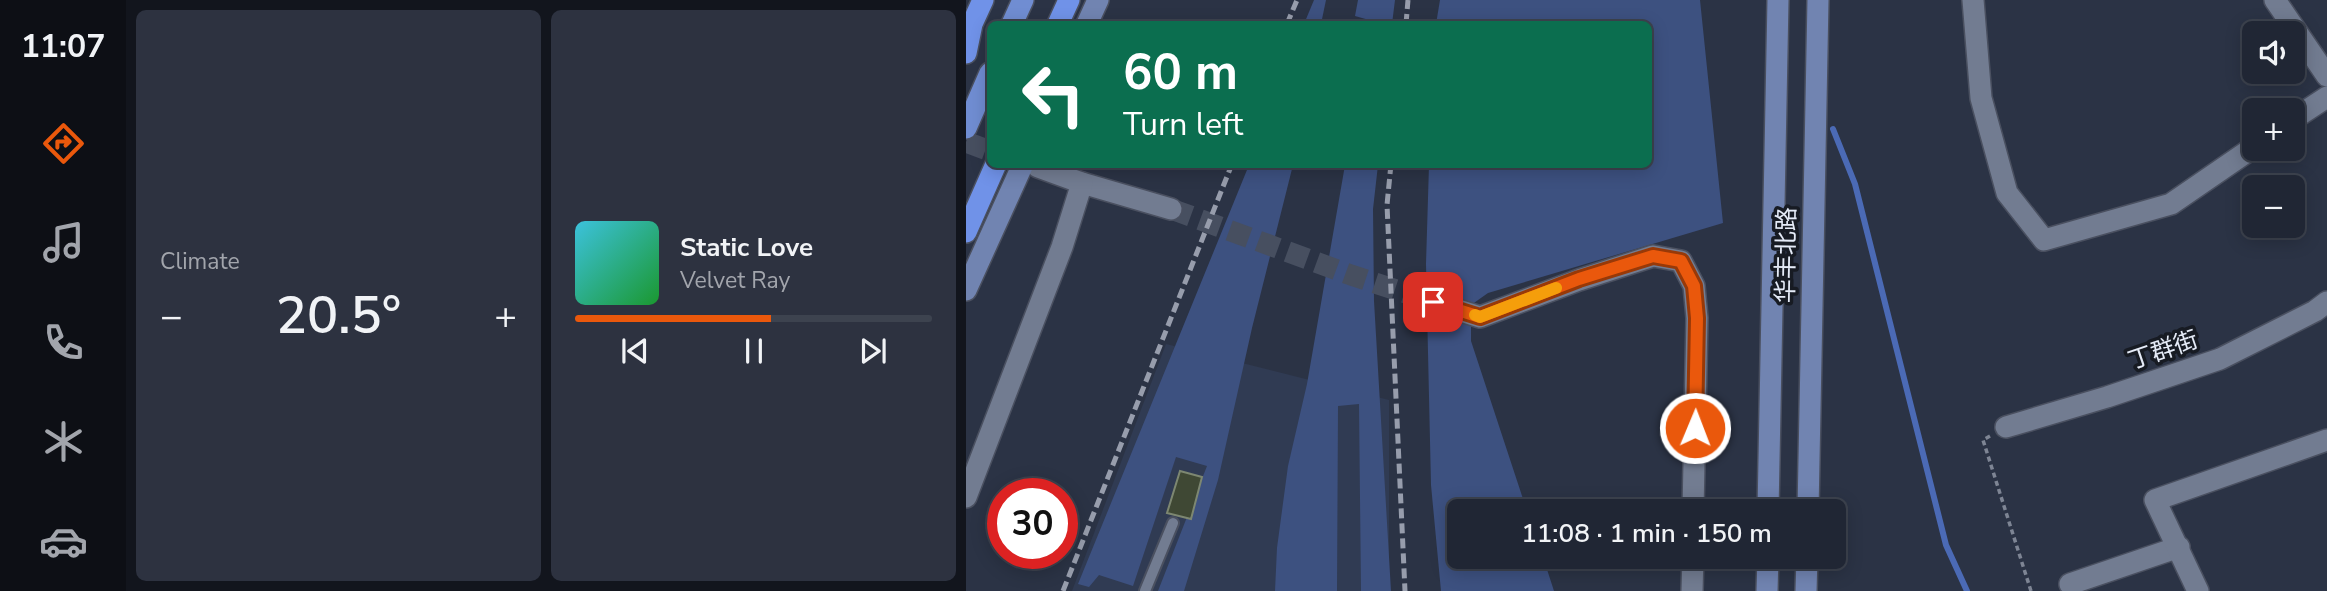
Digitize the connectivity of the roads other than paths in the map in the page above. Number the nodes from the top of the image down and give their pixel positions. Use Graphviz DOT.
graph roads {
  1 [pos="983,0"];
  2 [pos="1023,0"];
  3 [pos="1069,0"];
  4 [pos="1098,0"];
  5 [pos="1778,0"];
  6 [pos="1818,0"];
  7 [pos="1973,0"];
  8 [pos="2275,0"];
  9 [pos="1013,21"];
  10 [pos="1059,21"];
  11 [pos="1088,21"];
  12 [pos="969,31"];
  13 [pos="966,52"];
  14 [pos="2327,76"];
  15 [pos="987,80"];
  16 [pos="2327,97"];
  17 [pos="2305,111"];
  18 [pos="966,128"];
  19 [pos="2242,155"];
  20 [pos="994,168"];
  21 [pos="1030,168"];
  22 [pos="1037,168"];
  23 [pos="1082,183"];
  24 [pos="1171,209"];
  25 [pos="966,232"];
  26 [pos="966,290"];
  27 [pos="1433,302"];
  28 [pos="2327,302"];
  29 [pos="2006,427"];
  30 [pos="2327,440"];
  31 [pos="966,497"];
  32 [pos="1693,499"];
  33 [pos="1768,499"];
  34 [pos="1808,499"];
  35 [pos="1173,523"];
  36 [pos="2179,547"];
  37 [pos="1693,569"];
  38 [pos="1768,569"];
  39 [pos="1807,569"];
  40 [pos="2070,584"];
  41 [pos="1145,591"];
  42 [pos="1692,591"];
  43 [pos="1767,591"];
  44 [pos="1806,591"];
  45 [pos="2198,591"];
  1 -- 12 [label="highway"];
  2 -- 9 [label="main road"];
  3 -- 10 [label="highway"];
  4 -- 11 [label="main road"];
  5 -- 33 [label="main road, 华丰北路"];
  6 -- 34 [label="main road, 华丰北路"];
  7 -- 19 [label="street"];
  8 -- 14 [label="street"];
  12 -- 13 [label="highway"];
  15 -- 18 [label="main road"];
  16 -- 17 [label="street"];
  20 -- 25 [label="highway"];
  21 -- 26 [label="main road"];
  22 -- 23 [label="street"];
  23 -- 24 [label="street"];
  23 -- 31 [label="street"];
  27 -- 32 [label="street"];
  28 -- 29 [label="street, 丁群街"];
  30 -- 36 [label="street"];
  35 -- 41 [label="lane"];
  36 -- 40 [label="street"];
  36 -- 45 [label="street"];
  37 -- 42 [label="street"];
  38 -- 43 [label="main road"];
  39 -- 44 [label="main road"];
}
